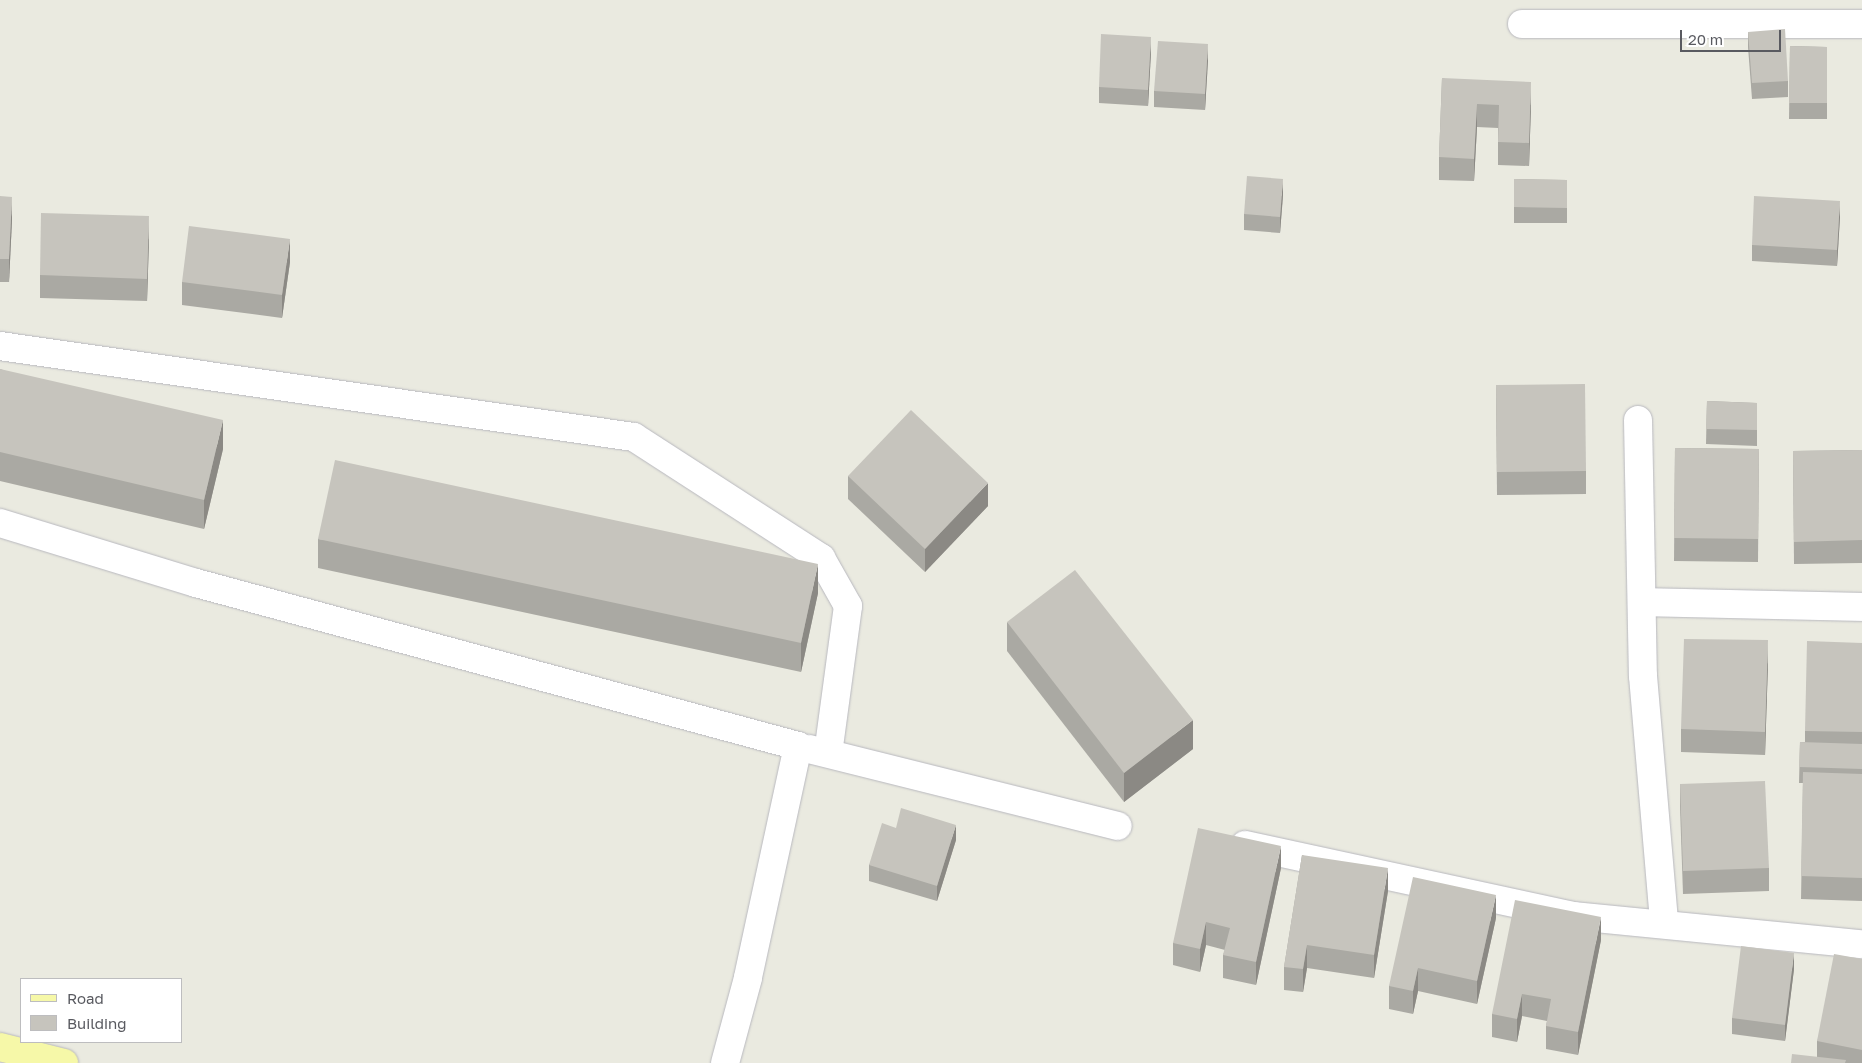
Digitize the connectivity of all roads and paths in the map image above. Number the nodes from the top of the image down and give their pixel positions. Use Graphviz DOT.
graph roads {
  1 [pos="1522,24"];
  2 [pos="1862,24"];
  3 [pos="0,346"];
  4 [pos="1638,420"];
  5 [pos="0,523"];
  6 [pos="1642,602"];
  7 [pos="1862,607"];
  8 [pos="798,746"];
  9 [pos="828,753"];
  10 [pos="1118,826"];
  11 [pos="1216,838"];
  12 [pos="1664,923"];
  13 [pos="1862,944"];
  14 [pos="0,1047"];
  15 [pos="64,1063"];
  16 [pos="725,1063"];
  1 -- 2 [label="street"];
  3 -- 9 [label="street"];
  4 -- 6 [label="street"];
  5 -- 8 [label="street"];
  6 -- 7 [label="street"];
  6 -- 12 [label="street"];
  8 -- 9 [label="street"];
  8 -- 16 [label="street"];
  9 -- 10 [label="street"];
  11 -- 12 [label="street"];
  12 -- 13 [label="street"];
  14 -- 15 [label="main road"];
}
